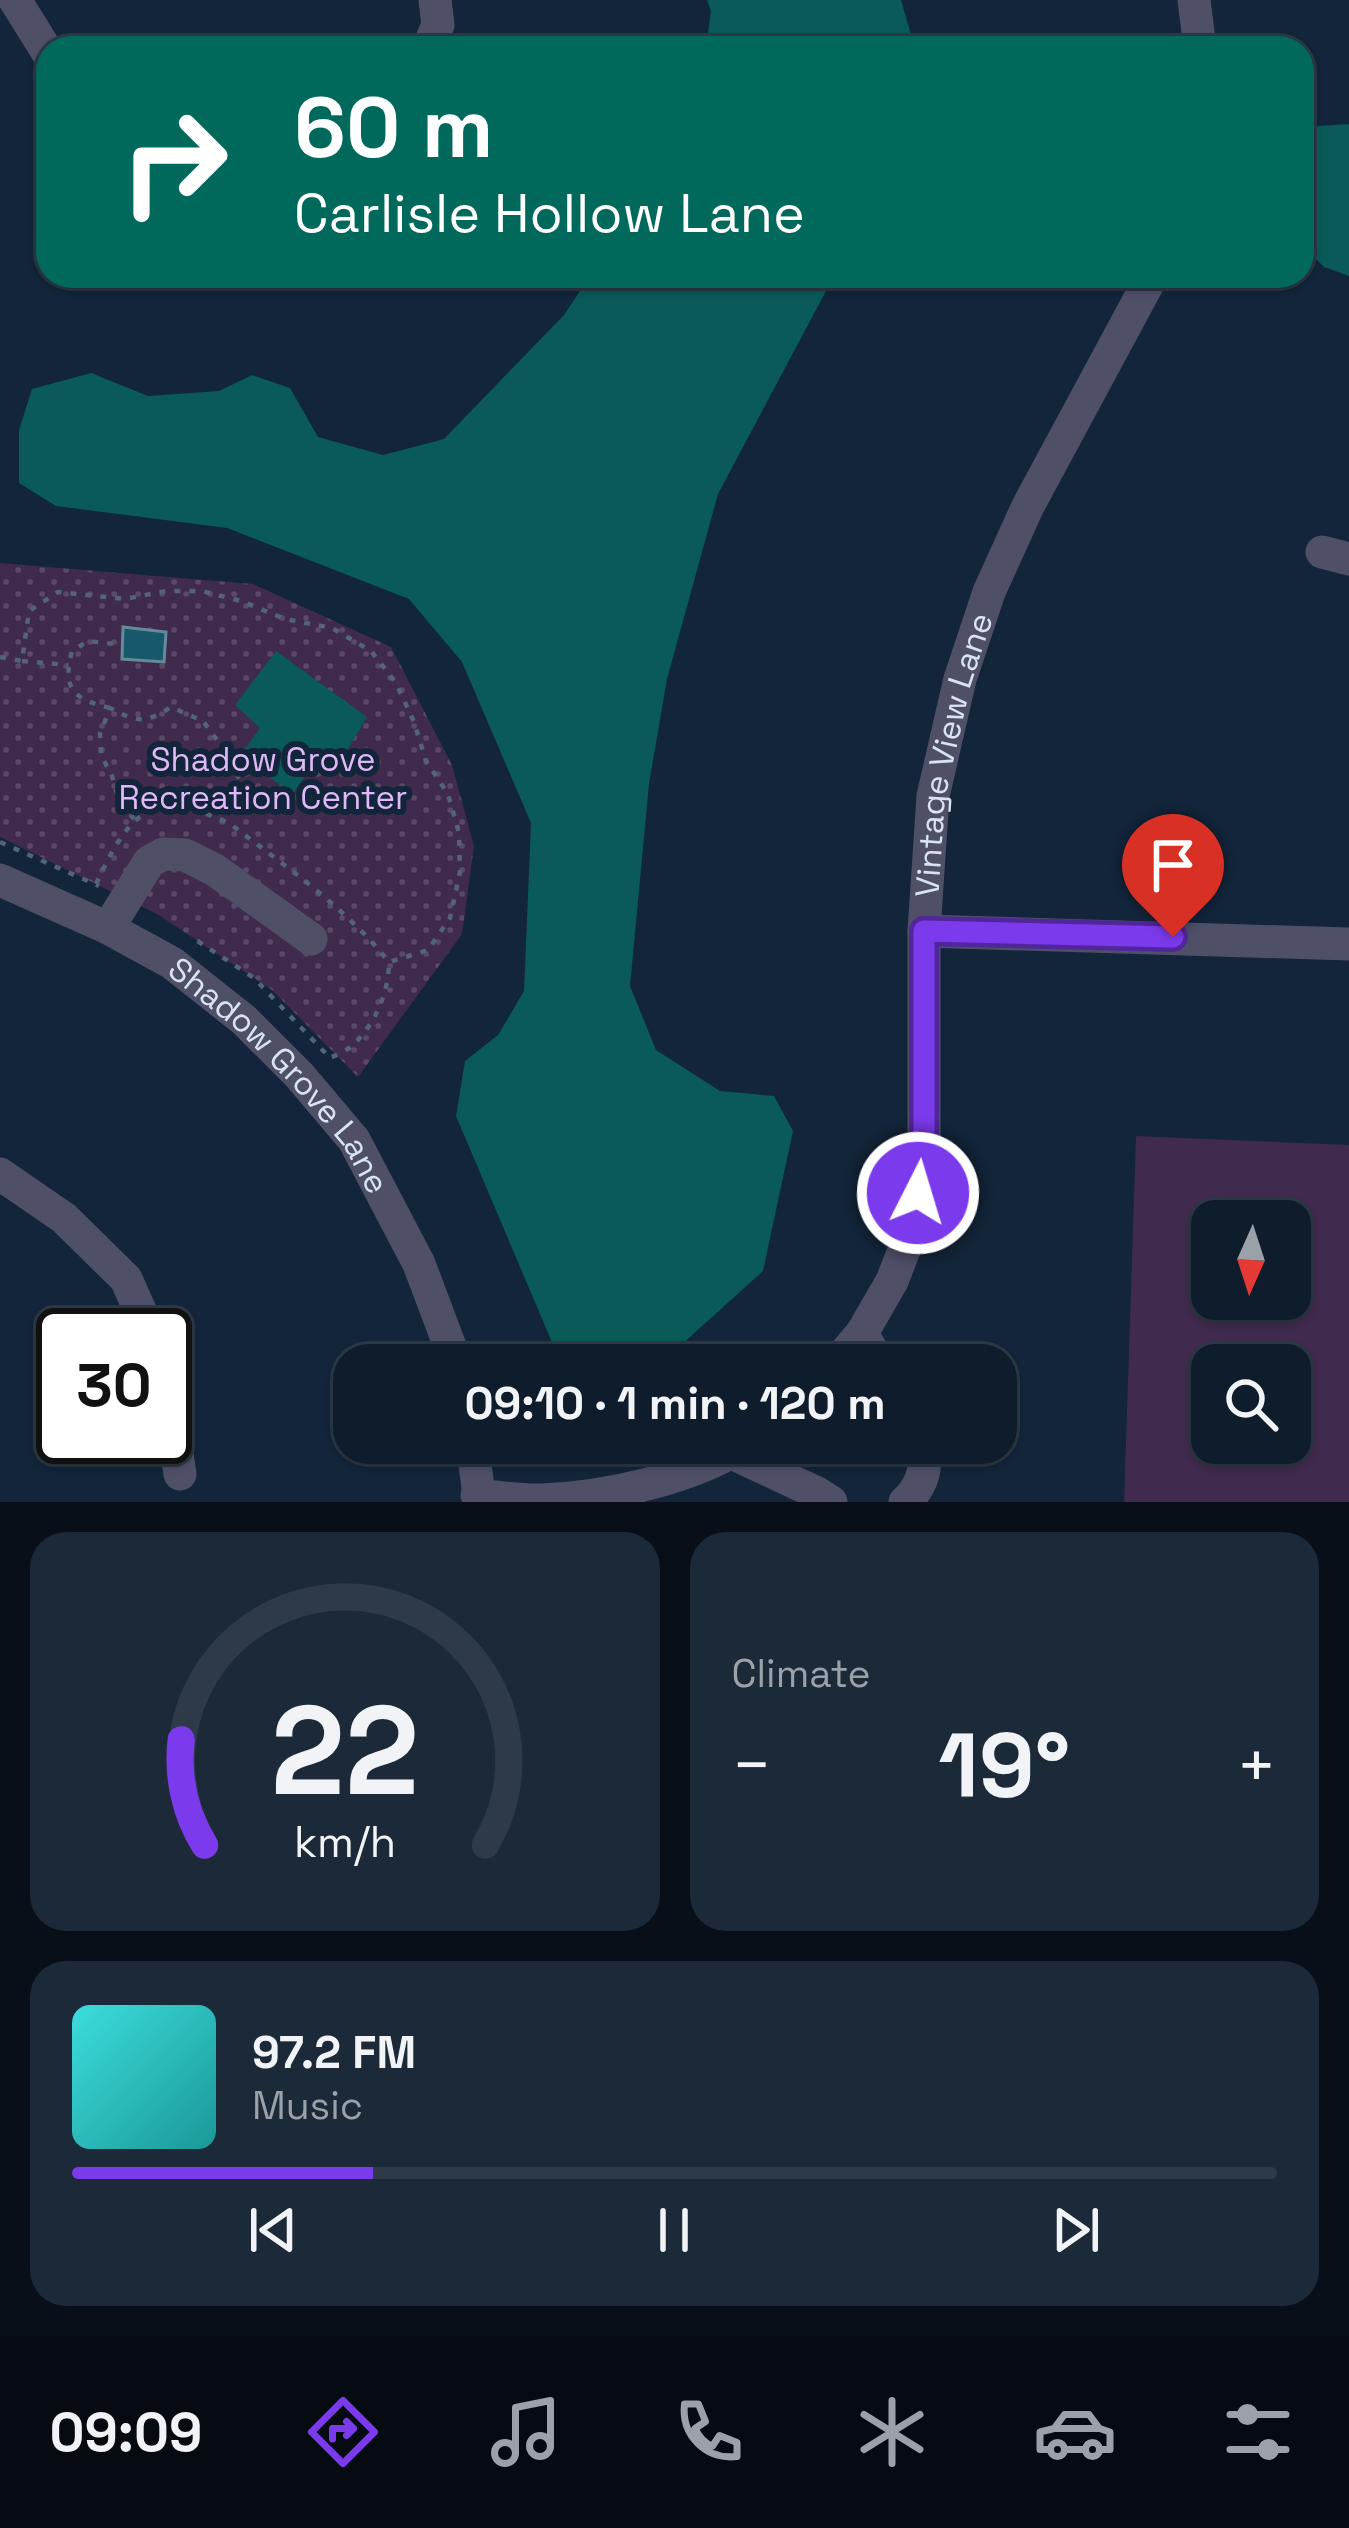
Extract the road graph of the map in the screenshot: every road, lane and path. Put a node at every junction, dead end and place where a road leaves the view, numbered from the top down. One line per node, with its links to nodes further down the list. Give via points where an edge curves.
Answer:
1 (15, 0): 4 (street)
2 (1194, 0): 6 (street)
3 (436, 4): 5 (street)
4 (37, 36)
5 (433, 36)
6 (1198, 36)
7 (1146, 288): 18 (street, Vintage View Lane, via 988,592 933,796)
8 (115, 644): 11 (path, via 88,641)
9 (0, 657): 10 (path)
10 (22, 661): 11 (path); 19 (path, via 29,611 58,592 125,599 202,591 332,628 371,651 396,682 426,761 448,794 460,872 450,918 428,950 389,962 389,984 353,1046 329,1058 254,978)
11 (68, 665): 12 (path, via 73,690)
12 (110, 708): 13 (path, via 152,719 171,707 203,721 242,784); 14 (path, via 101,755)
13 (215, 817)
14 (134, 819)
15 (0, 842): 17 (path, via 96,884)
16 (0, 880): 17 (street, Shadow Grove Lane)
17 (116, 914): 20 (street, via 148,862 184,855); 25 (street, Shadow Grove Lane, via 244,1020 354,1140 419,1264)
18 (924, 931): 21 (street); 24 (street, Vintage View Lane, via 924,1159 913,1227)
19 (188, 934)
20 (311, 939)
21 (1349, 944)
22 (0, 1174): 23 (street, via 64,1218 126,1279)
23 (139, 1308)
24 (862, 1333): 26 (street, Vintage View Lane); 27 (street)
25 (449, 1344)
26 (853, 1344)
27 (868, 1344)
28 (179, 1464): 33 (street)
29 (474, 1464): 34 (street)
30 (701, 1464): 34 (street, via 601,1494)
31 (768, 1464): 35 (street)
32 (923, 1464): 36 (street, via 924,1477)
33 (180, 1474)
34 (477, 1500)
35 (831, 1502)
36 (904, 1502)

